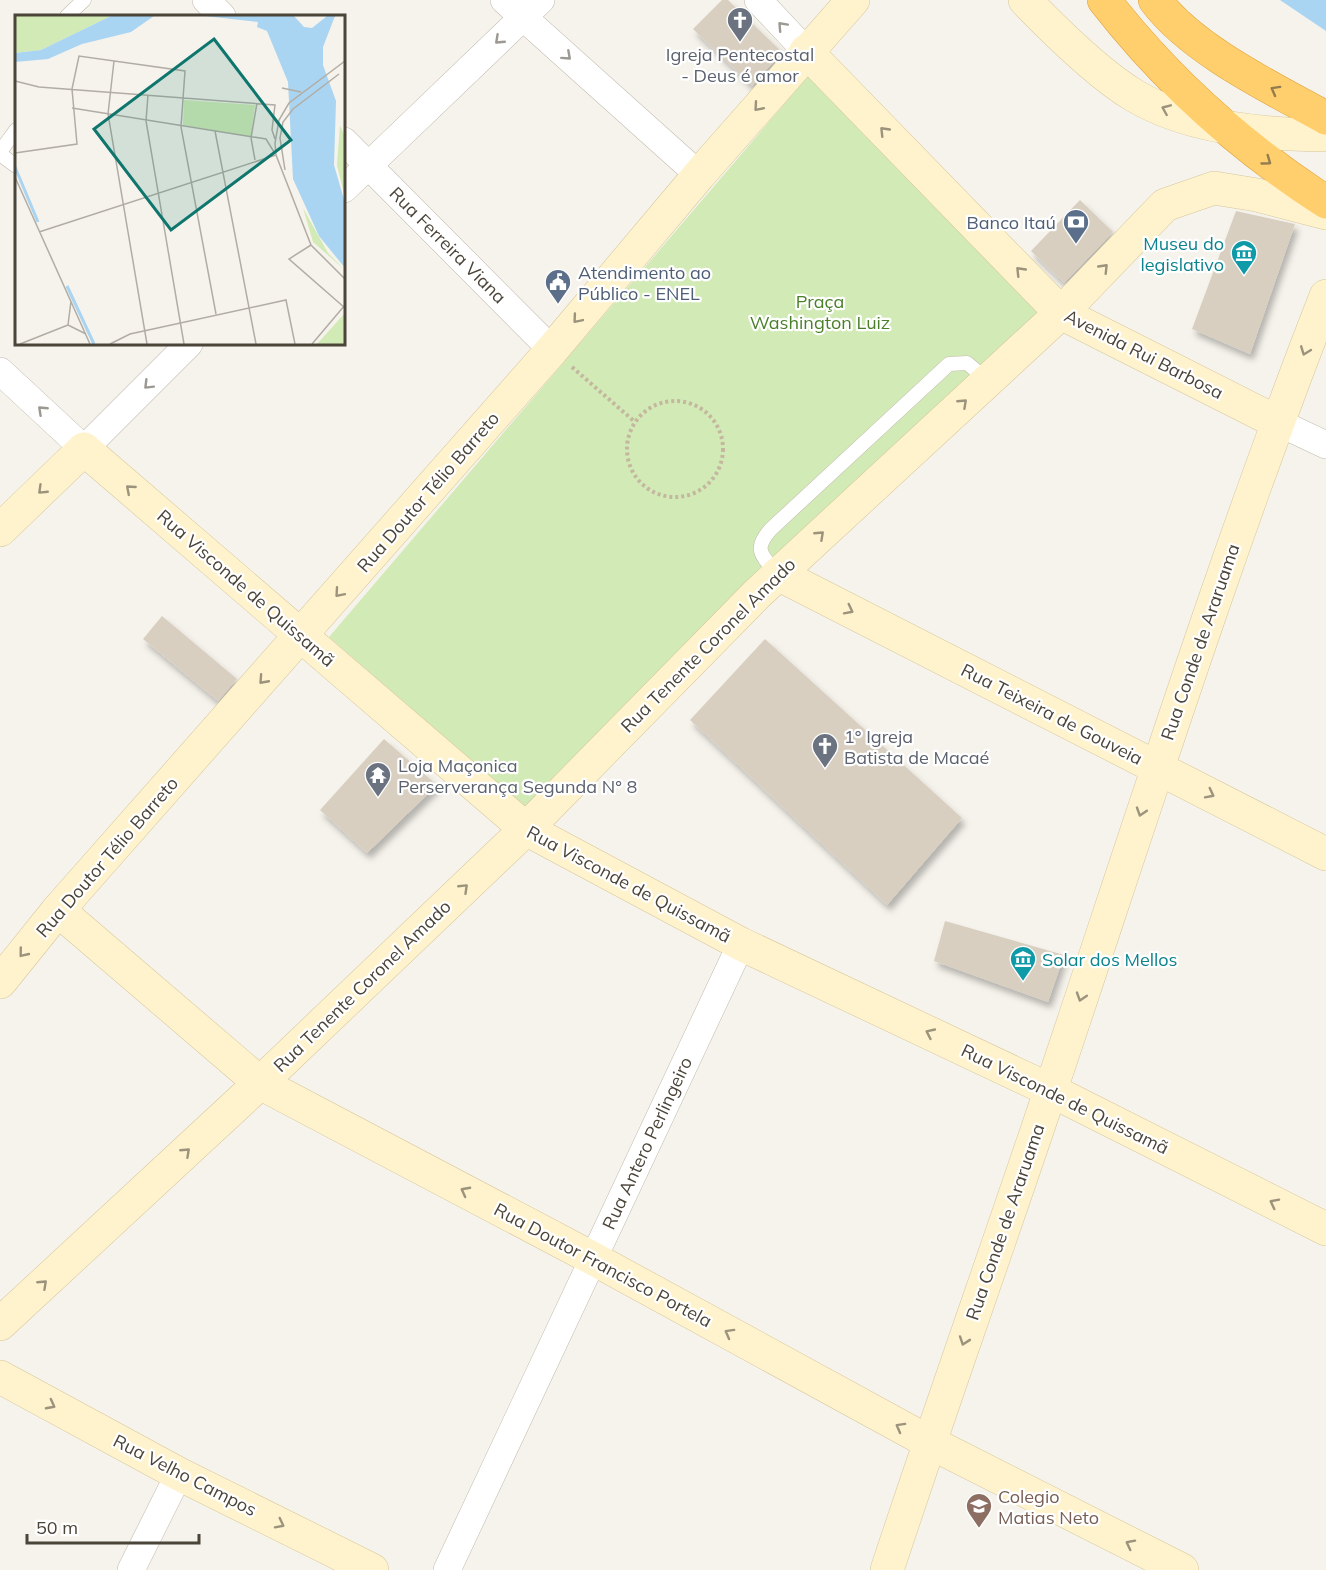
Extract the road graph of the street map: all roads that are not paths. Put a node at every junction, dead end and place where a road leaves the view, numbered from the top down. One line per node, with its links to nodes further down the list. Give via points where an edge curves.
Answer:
1 (84, 0): 9 (lane)
2 (206, 0): 10 (street)
3 (758, 0): 11 (street, Avenida Rui Barbosa, one-way to 3)
4 (853, 0): 11 (street, Rua Doutor Télio Barreto)
5 (1025, 0): 13 (street, one-way to 5, via 1184,117 1132,94 1069,43)
6 (1155, 0): 12 (highway, one-way to 6, via 1247,75 1198,40)
7 (1105, 1): 13 (highway, via 1155,61)
8 (523, 6): 19 (street, one-way to 19); 20 (street, one-way to 20)
9 (68, 15)
10 (221, 15)
11 (806, 51): 20 (street, Rua Doutor Télio Barreto, one-way to 20); 25 (street, Avenida Rui Barbosa, one-way to 11)
12 (1326, 118)
13 (1220, 125): 15 (street); 22 (highway, one-way to 22)
14 (15, 131): 17 (lane)
15 (1326, 135)
16 (345, 142): 19 (street, Rua Ferreira Viana)
17 (0, 153): 18 (lane)
18 (15, 165)
19 (368, 165): 21 (street); 27 (street, Rua Ferreira Viana)
20 (699, 175): 27 (street, Rua Doutor Télio Barreto, one-way to 27)
21 (345, 188)
22 (1326, 202)
23 (1326, 213): 25 (street, Rua Tenente Coronel Amado, one-way to 23, via 1165,205 1214,188)
24 (1326, 296): 29 (street, Rua Conde de Araruama, one-way to 29)
25 (1061, 313): 29 (street, Avenida Rui Barbosa); 33 (street, Rua Tenente Coronel Amado)
26 (188, 345): 31 (street, one-way to 31)
27 (552, 350): 34 (street, Rua Doutor Télio Barreto, one-way to 34)
28 (0, 371): 31 (street, Rua Visconde de Quissamã, one-way to 28)
29 (1277, 422): 30 (street, Avenida Rui Barbosa); 35 (street, Rua Conde de Araruama)
30 (1326, 445)
31 (84, 449): 32 (street, one-way to 32); 34 (street, Rua Visconde de Quissamã, one-way to 31)
32 (0, 530)
33 (778, 574): 35 (street, Rua Teixeira de Gouveia, one-way to 35); 36 (street, Rua Tenente Coronel Amado)
34 (302, 636): 36 (street, Rua Visconde de Quissamã); 38 (street, Rua Doutor Télio Barreto, one-way to 38)
35 (1156, 767): 37 (street, Rua Teixeira de Gouveia, one-way to 37); 42 (street, Rua Conde de Araruama, one-way to 42)
36 (526, 829): 39 (street, Rua Visconde de Quissamã); 41 (street, Rua Tenente Coronel Amado, one-way to 36)
37 (1326, 854)
38 (58, 910): 40 (street, Rua Doutor Télio Barreto, one-way to 40); 41 (street, Rua Doutor Francisco Portela)
39 (741, 944): 42 (street, Rua Visconde de Quissamã, one-way to 39); 44 (street, Rua Antero Perlingeiro)
40 (0, 982)
41 (260, 1083): 44 (street, Rua Doutor Francisco Portela, one-way to 41); 45 (street, Rua Tenente Coronel Amado, one-way to 41)
42 (1050, 1090): 43 (street, Rua Visconde de Quissamã, one-way to 42); 47 (street, Rua Conde de Araruama, one-way to 47)
43 (1326, 1229)
44 (592, 1258): 47 (street, Rua Doutor Francisco Portela, one-way to 44); 51 (street, Rua Antero Perlingeiro)
45 (0, 1324)
46 (0, 1377): 48 (street, Rua Velho Campos, one-way to 48)
47 (929, 1443): 52 (street, Rua Conde de Araruama); 53 (street, Rua Doutor Francisco Portela, one-way to 47)
48 (179, 1474): 49 (street); 50 (street, Rua Velho Campos, one-way to 50)
49 (131, 1570)
50 (372, 1570)
51 (447, 1570)
52 (887, 1570)
53 (1182, 1570)

